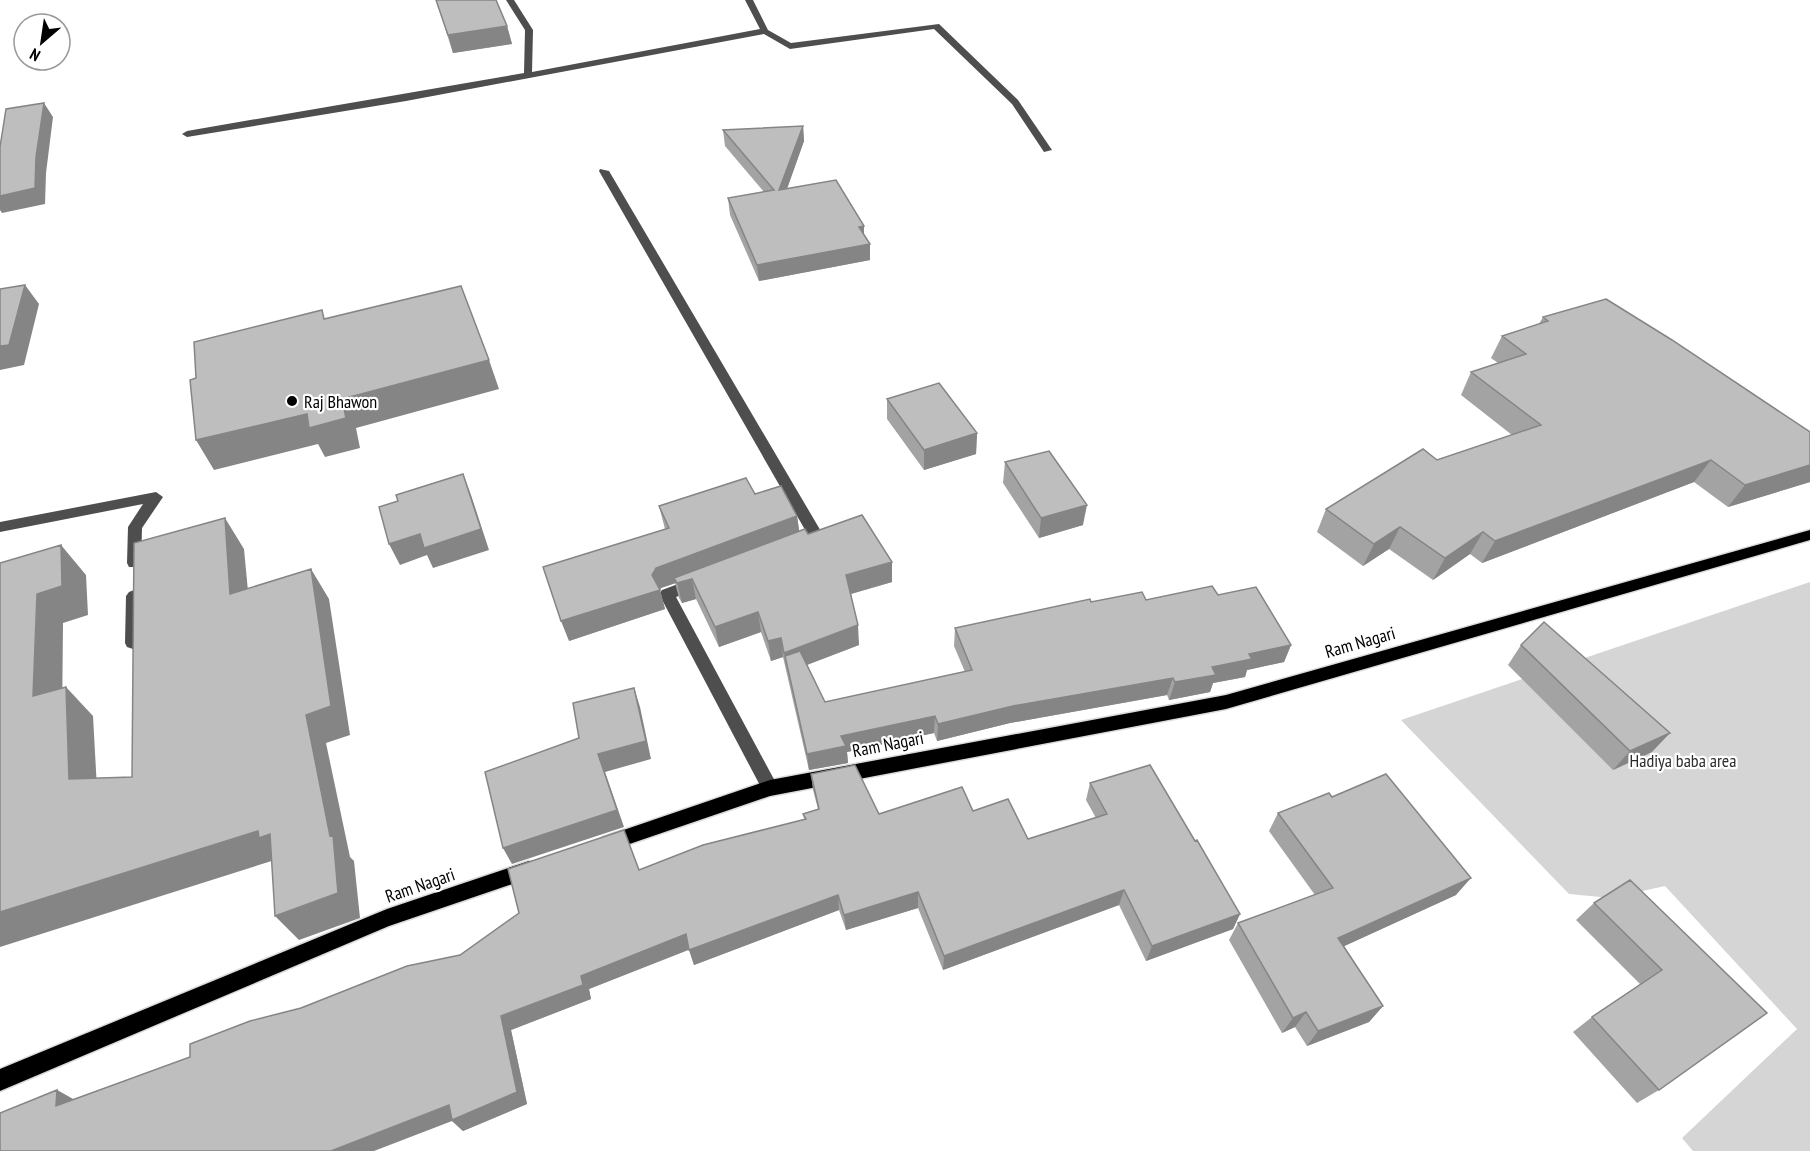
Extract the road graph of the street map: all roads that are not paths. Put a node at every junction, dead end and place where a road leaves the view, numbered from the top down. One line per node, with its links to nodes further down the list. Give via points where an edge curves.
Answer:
1 (510, 0): 4 (street, via 529,30)
2 (749, 0): 3 (street)
3 (765, 31): 4 (street); 6 (street, via 790,46 936,26 1015,102)
4 (528, 76): 5 (street)
5 (187, 134)
6 (1047, 150)
7 (604, 171): 10 (street, via 817,537)
8 (0, 527): 12 (street, via 156,497 135,527)
9 (1810, 535): 13 (main road, Ram Nagari, via 1226,702)
10 (785, 549)
11 (710, 578): 13 (street, via 667,594)
12 (133, 643)
13 (770, 788): 14 (main road, Ram Nagari)
14 (590, 849)
15 (544, 865): 16 (main road, Ram Nagari, via 387,918)
16 (0, 1080)

